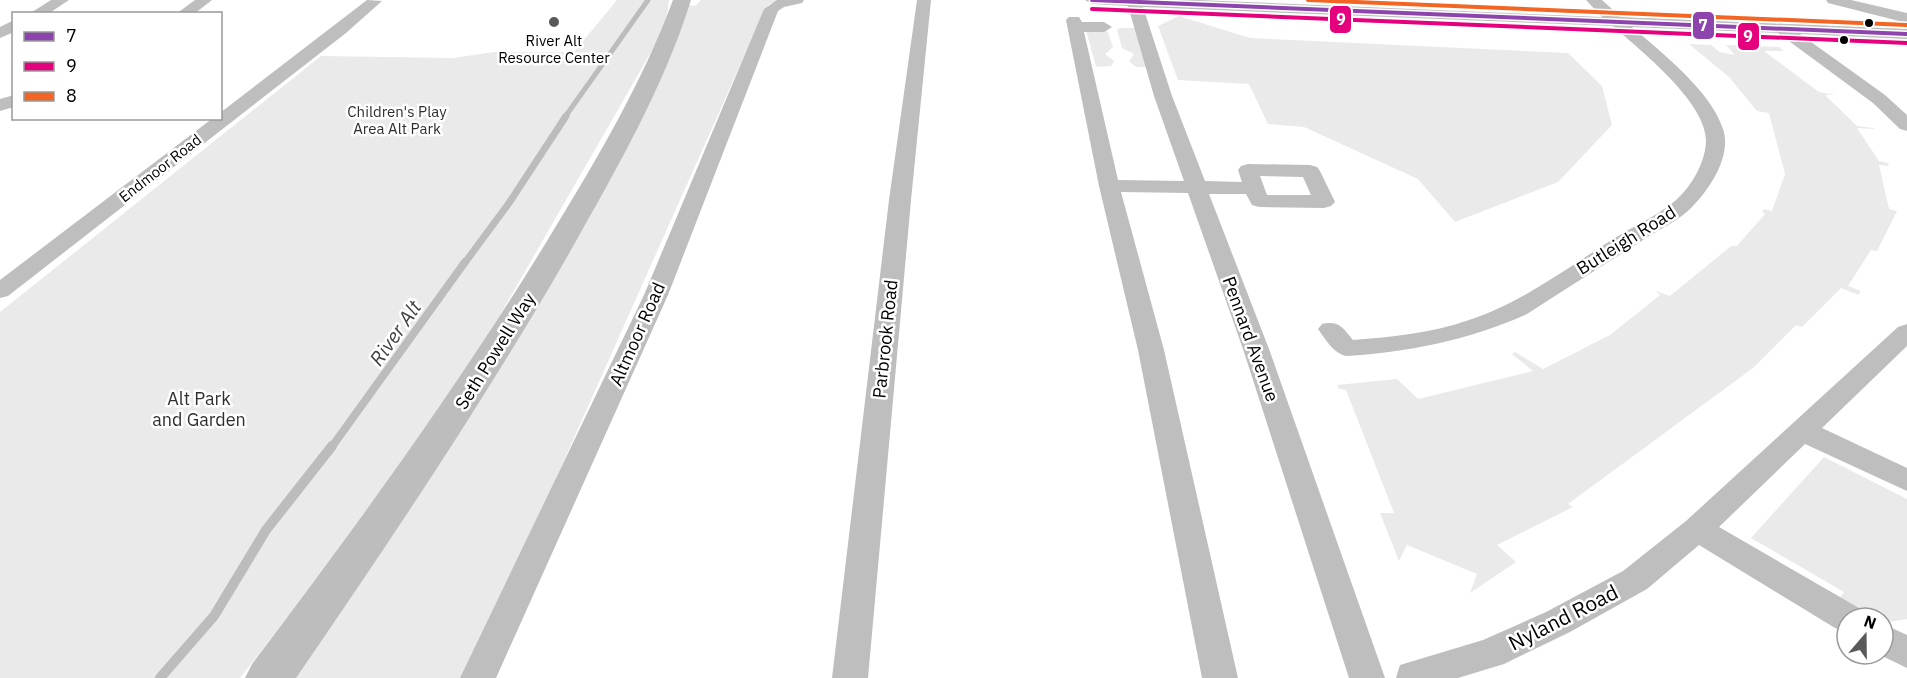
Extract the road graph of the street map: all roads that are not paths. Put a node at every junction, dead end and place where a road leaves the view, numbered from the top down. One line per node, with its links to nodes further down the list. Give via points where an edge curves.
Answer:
1 (62, 0): 13 (street)
2 (206, 0): 14 (street)
3 (367, 0): 11 (street)
4 (390, 0): 11 (street)
5 (681, 0): 32 (main road, Seth Powell Way, via 640,100 541,278 460,406)
6 (797, 0): 33 (street, Altmoor Road, via 771,9 656,294)
7 (924, 0): 34 (street, Parbrook Road)
8 (1092, 0): 12 (street)
9 (1593, 0): 16 (street, Butleigh Road)
10 (1833, 0): 15 (street)
11 (375, 1): 24 (street, Endmoor Road)
12 (1134, 1): 16 (street); 22 (street, Pennard Avenue)
13 (40, 12)
14 (186, 12)
15 (1907, 18)
16 (1616, 22): 18 (street); 25 (street, Butleigh Road, via 1695,96 1714,129 1707,174 1684,204 1499,318 1457,332 1374,347 1346,348)
17 (1104, 27): 21 (street, via 1075,23)
18 (1781, 28): 19 (street); 20 (street, via 1879,99)
19 (1907, 34)
20 (1907, 125)
21 (1109, 186): 22 (street); 35 (street, via 1151,350)
22 (1195, 187): 23 (street); 36 (street, Pennard Avenue, via 1256,349)
23 (1254, 188)
24 (0, 291)
25 (1331, 329)
26 (1907, 332): 27 (street, Nyland Road)
27 (1803, 431): 28 (street); 29 (street, Nyland Road)
28 (1907, 480)
29 (1697, 529): 30 (street); 31 (street, Nyland Road, via 1635,580 1558,622 1491,653)
30 (1835, 611)
31 (1413, 676)
32 (269, 678)
33 (478, 678)
34 (850, 678)
35 (1220, 678)
36 (1367, 678)

